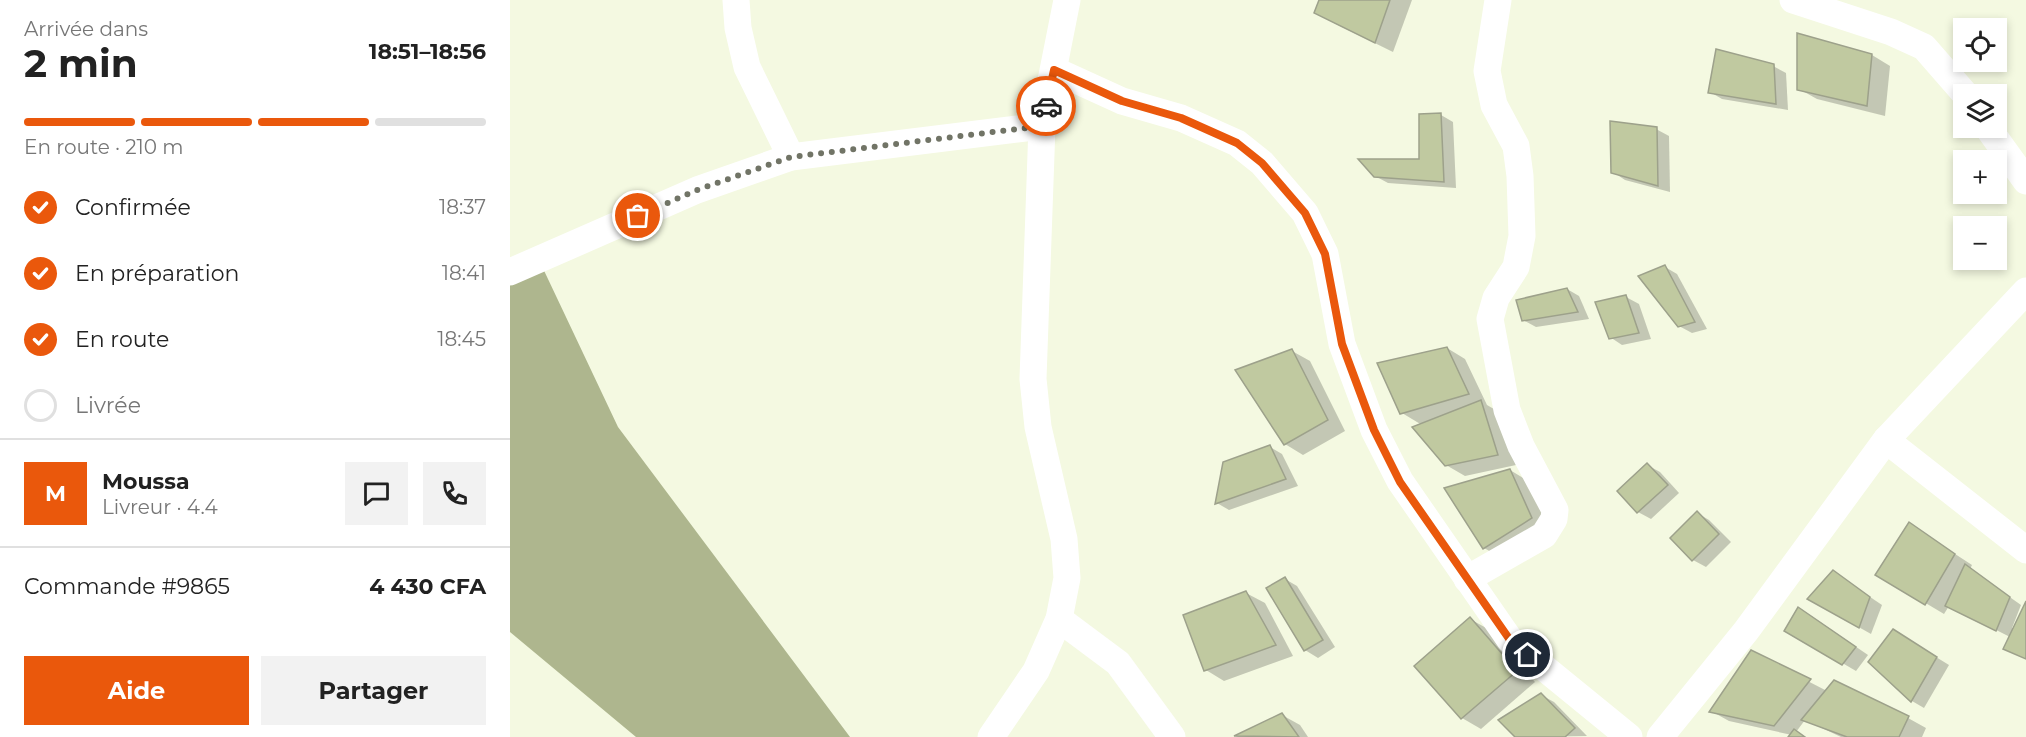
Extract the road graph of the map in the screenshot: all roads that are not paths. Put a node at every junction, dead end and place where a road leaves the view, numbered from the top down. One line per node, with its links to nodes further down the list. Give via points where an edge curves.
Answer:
1 (736, 0): 9 (street, via 747,66)
2 (1067, 0): 5 (street)
3 (1498, 0): 15 (street, via 1487,71 1494,105 1516,146 1522,236 1516,267 1496,298 1490,319 1507,410 1555,510 1544,535)
4 (1792, 0): 6 (street, via 1891,32 1924,47)
5 (1054, 70): 7 (street); 15 (street, via 1122,101 1181,118 1237,143 1262,163 1305,213 1325,254 1342,344 1374,430 1400,482)
6 (1956, 84)
7 (1042, 126): 9 (street); 16 (street, via 1033,379 1038,428 1064,539 1067,578)
8 (1995, 138): 10 (street)
9 (791, 157): 11 (street, via 697,190)
10 (2026, 181)
11 (510, 272)
12 (2026, 291): 13 (street)
13 (1886, 440): 14 (street); 20 (street, via 1746,631)
14 (2026, 550)
15 (1467, 579): 19 (street, via 1510,640)
16 (1059, 619): 17 (street, via 1036,671); 18 (street, via 1118,663)
17 (991, 737)
18 (1172, 737)
19 (1629, 737)
20 (1660, 737)

